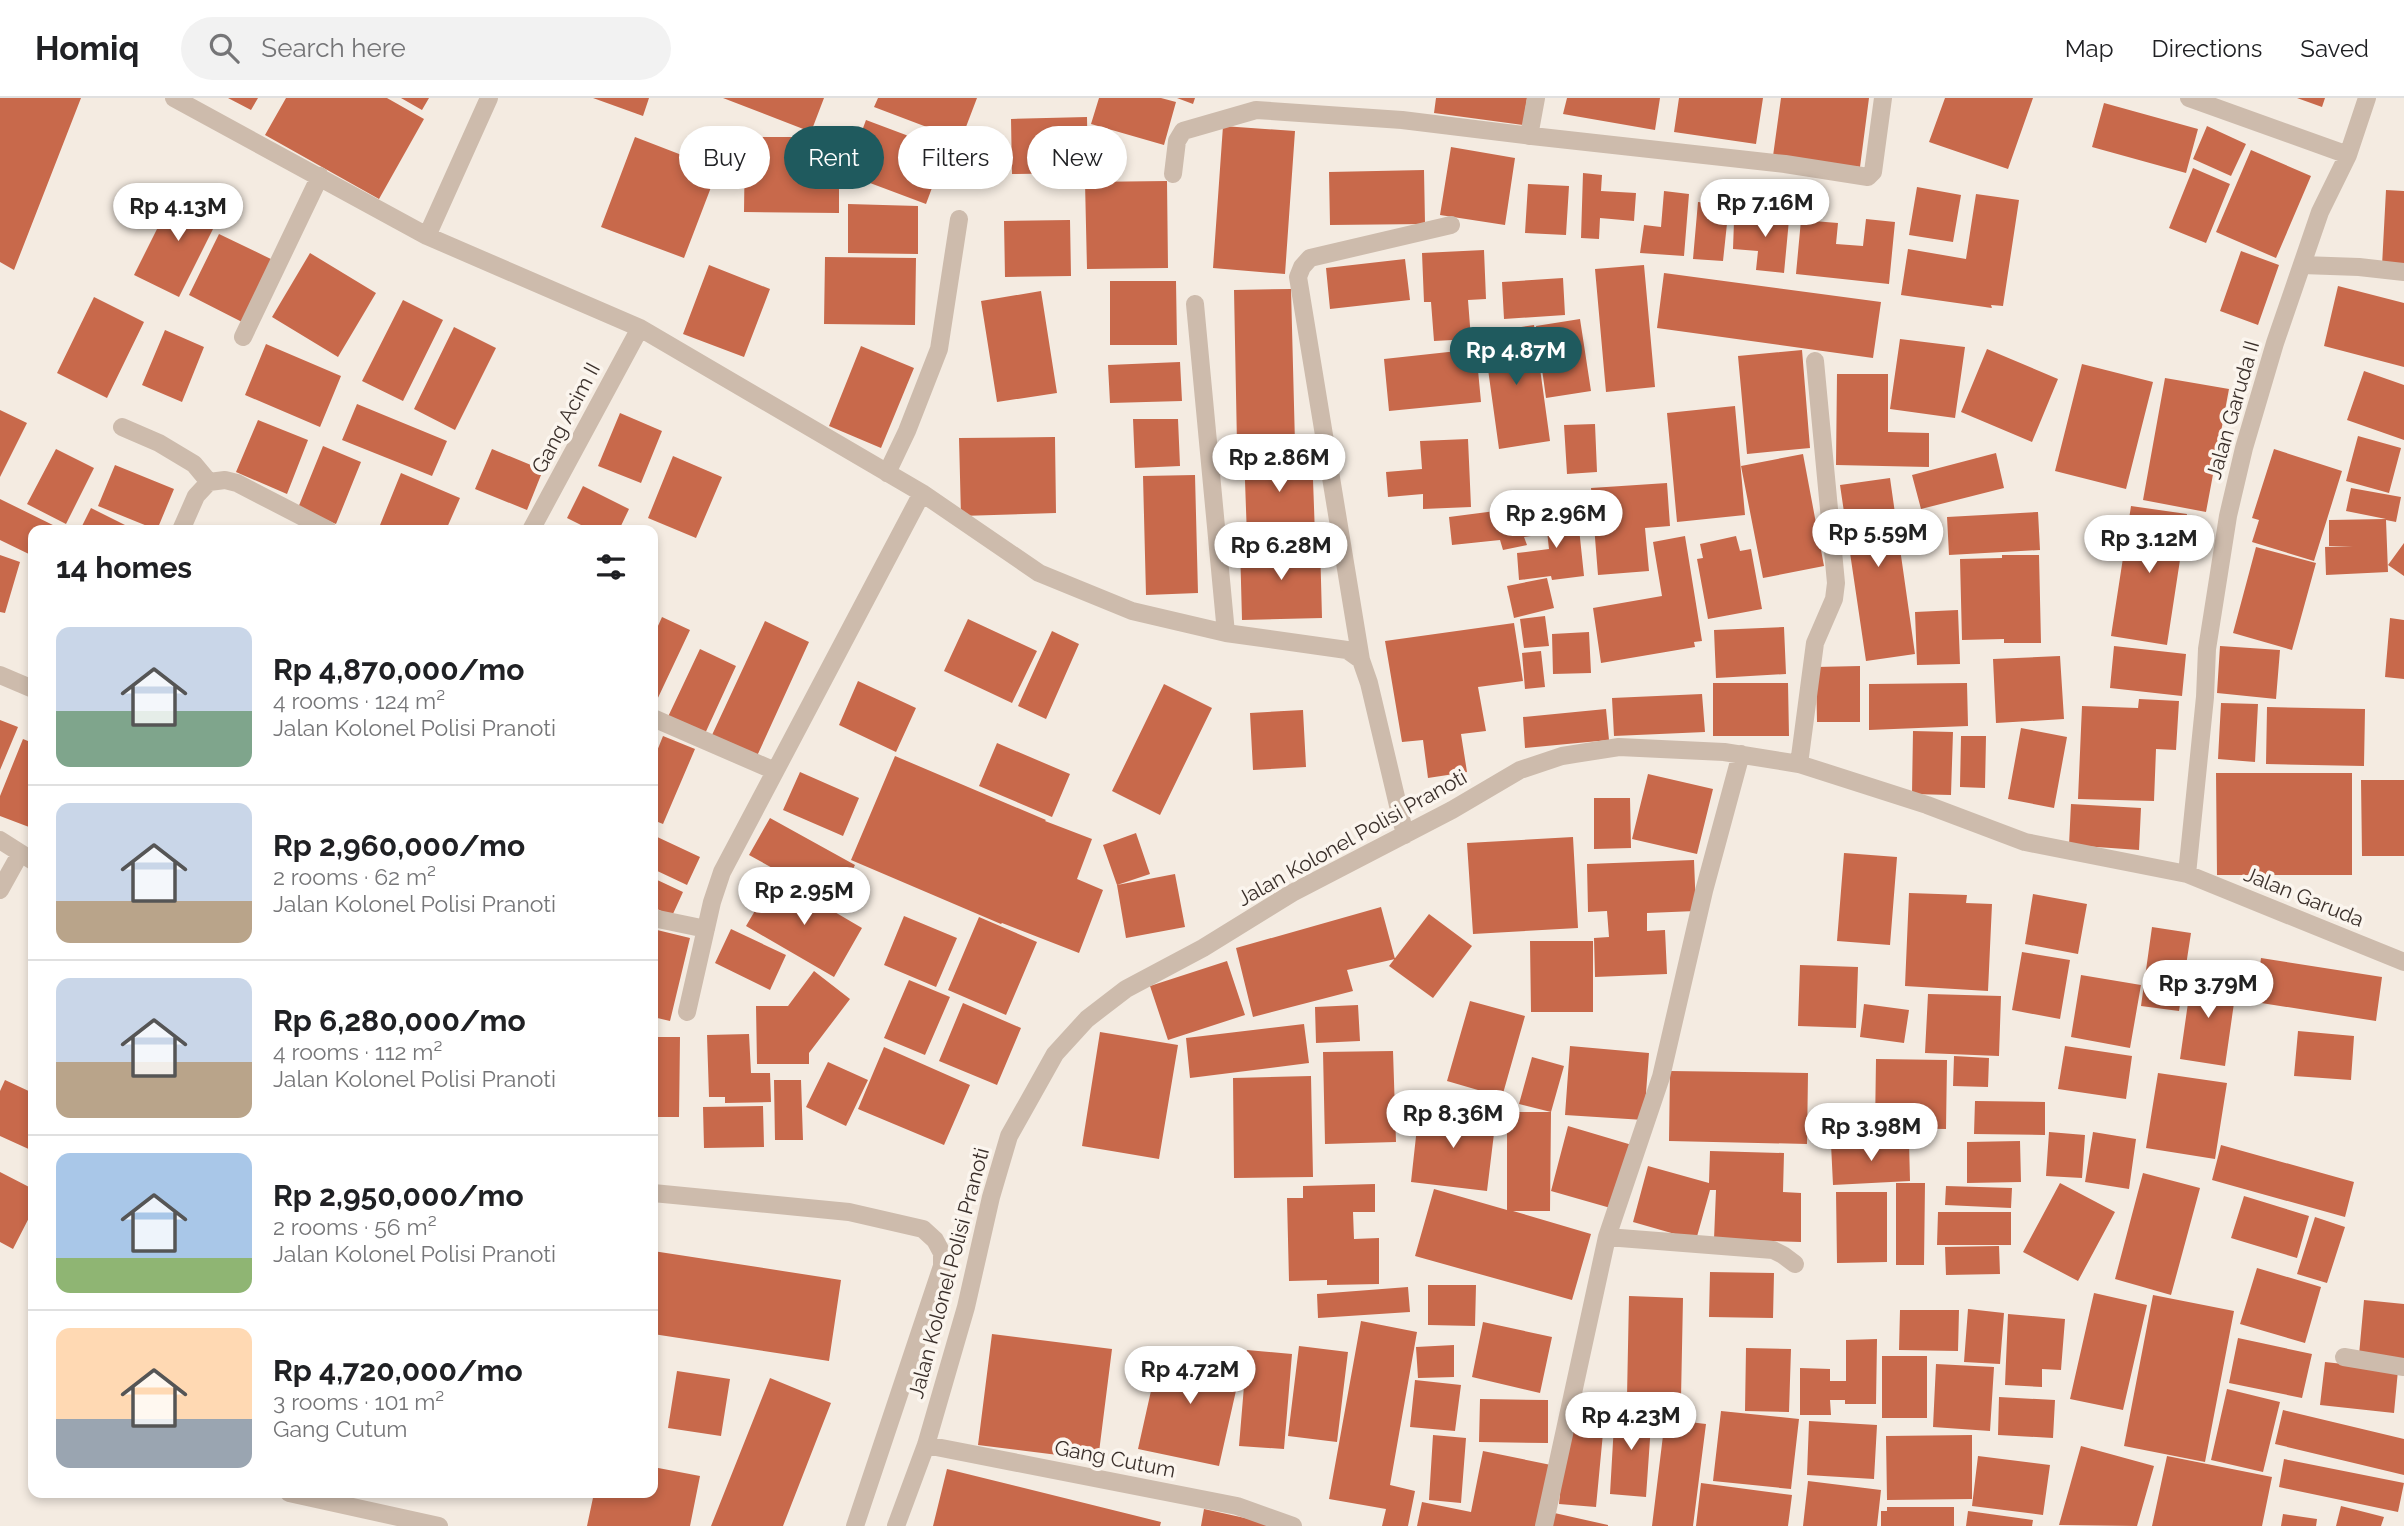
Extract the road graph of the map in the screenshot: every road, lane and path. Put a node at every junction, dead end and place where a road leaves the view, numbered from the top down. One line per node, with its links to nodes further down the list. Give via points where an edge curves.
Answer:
1 (174, 98): 11 (street)
2 (489, 98): 14 (street)
3 (1536, 98): 8 (street)
4 (1882, 98): 8 (street, via 1873,172 1868,177)
5 (2189, 98): 9 (street)
6 (2367, 98): 9 (street, Jalan Garuda II)
7 (1255, 104): 8 (street); 10 (street, via 1182,131)
8 (1529, 136)
9 (2348, 155): 15 (street, Jalan Garuda II, via 2320,212)
10 (1173, 174)
11 (320, 176): 14 (street); 19 (street)
12 (959, 219): 22 (street, via 939,349)
13 (1451, 225): 29 (street, via 1310,258 1298,277)
14 (428, 236): 18 (street)
15 (2302, 265): 16 (street); 39 (street, Jalan Garuda II, via 2244,448 2228,516 2207,649)
16 (2404, 272)
17 (1195, 304): 28 (street)
18 (640, 328): 22 (street); 27 (street, Gang Acim II)
19 (243, 337)
20 (1815, 361): 34 (street, via 1836,583 1815,643)
21 (122, 427): 23 (street, via 194,464)
22 (887, 473): 24 (street)
23 (209, 482): 25 (street, via 196,496); 26 (street, via 237,483)
24 (922, 493): 28 (street, via 1039,573 1132,611); 35 (street)
25 (183, 525)
26 (318, 525)
27 (534, 525)
28 (1226, 633): 29 (street, via 1328,646 1347,650)
29 (1361, 660): 36 (street)
30 (0, 675): 31 (street)
31 (28, 687)
32 (658, 720): 35 (street)
33 (1741, 754): 34 (street, Jalan Kolonel Polisi Pranoti); 36 (street, Jalan Kolonel Polisi Pranoti, via 1619,747 1562,756 1520,770); 46 (street, via 1661,1077)
34 (1799, 764): 39 (street, Jalan Kolonel Polisi Pranoti, via 2025,842)
35 (775, 771): 42 (street, via 722,872)
36 (1405, 835): 50 (street, Jalan Kolonel Polisi Pranoti, via 1292,893 1126,989 1087,1019 1055,1054 1009,1136)
37 (0, 839): 38 (street)
38 (27, 857): 40 (street)
39 (2187, 874): 43 (street, Jalan Garuda)
40 (0, 890)
41 (658, 919): 42 (street)
42 (706, 929): 44 (street)
43 (2404, 962)
44 (687, 1012)
45 (658, 1193): 53 (street, via 849,1212 923,1230 935,1240 942,1266)
46 (1607, 1237): 47 (street, via 1773,1250); 56 (street)
47 (1795, 1264)
48 (2344, 1357): 49 (street)
49 (2404, 1367)
50 (926, 1446): 54 (street, Jalan Kolonel Polisi Pranoti); 55 (street, Gang Cutum, via 1237,1506)
51 (312, 1498): 52 (street)
52 (439, 1526)
53 (855, 1526)
54 (896, 1526)
55 (1293, 1526)
56 (1544, 1526)

